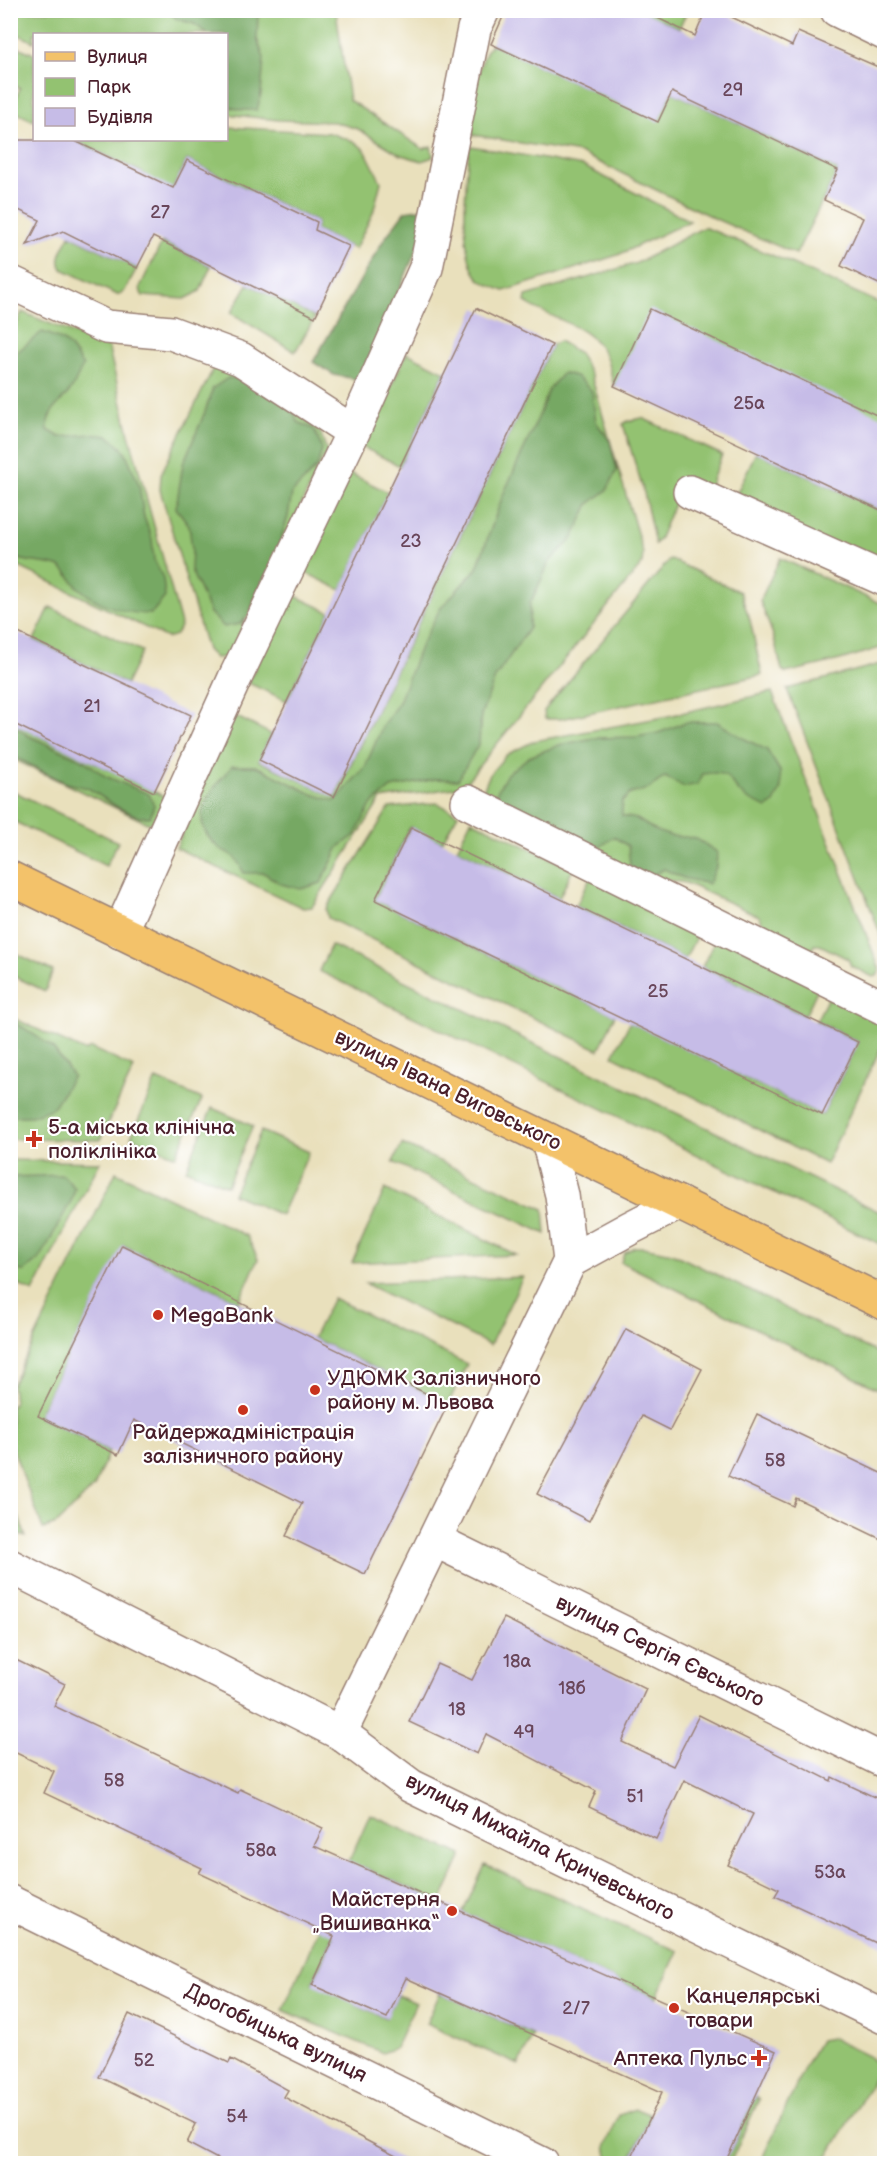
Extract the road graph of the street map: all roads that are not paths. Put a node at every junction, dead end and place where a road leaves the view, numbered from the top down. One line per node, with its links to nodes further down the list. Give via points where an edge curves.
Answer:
1 (483, 10): 5 (street, via 474,29 426,268)
2 (837, 10): 3 (street)
3 (885, 33)
4 (10, 282): 5 (street, via 106,327 171,333 241,359)
5 (353, 432): 10 (street, via 234,680)
6 (690, 492): 7 (street)
7 (885, 579)
8 (468, 802): 11 (street)
9 (10, 878): 10 (main road, вулиця Івана Виговського)
10 (120, 932): 12 (main road, вулиця Івана Виговського)
11 (885, 1008)
12 (548, 1140): 13 (main road, вулиця Івана Виговського); 14 (street, via 562,1195)
13 (679, 1203): 14 (street); 15 (main road, вулиця Івана Виговського)
14 (570, 1261): 16 (street)
15 (885, 1303)
16 (435, 1540): 18 (street); 19 (street, вулиця Сергія Євського)
17 (10, 1566): 18 (street, вулиця Михайла Кричевського)
18 (340, 1733): 21 (street, вулиця Михайла Кричевського, via 411,1786)
19 (885, 1761)
20 (10, 1902): 22 (street, Дрогобицька вулиця)
21 (885, 2018)
22 (506, 2156): 23 (street, Дрогобицька вулиця)
23 (542, 2163)

